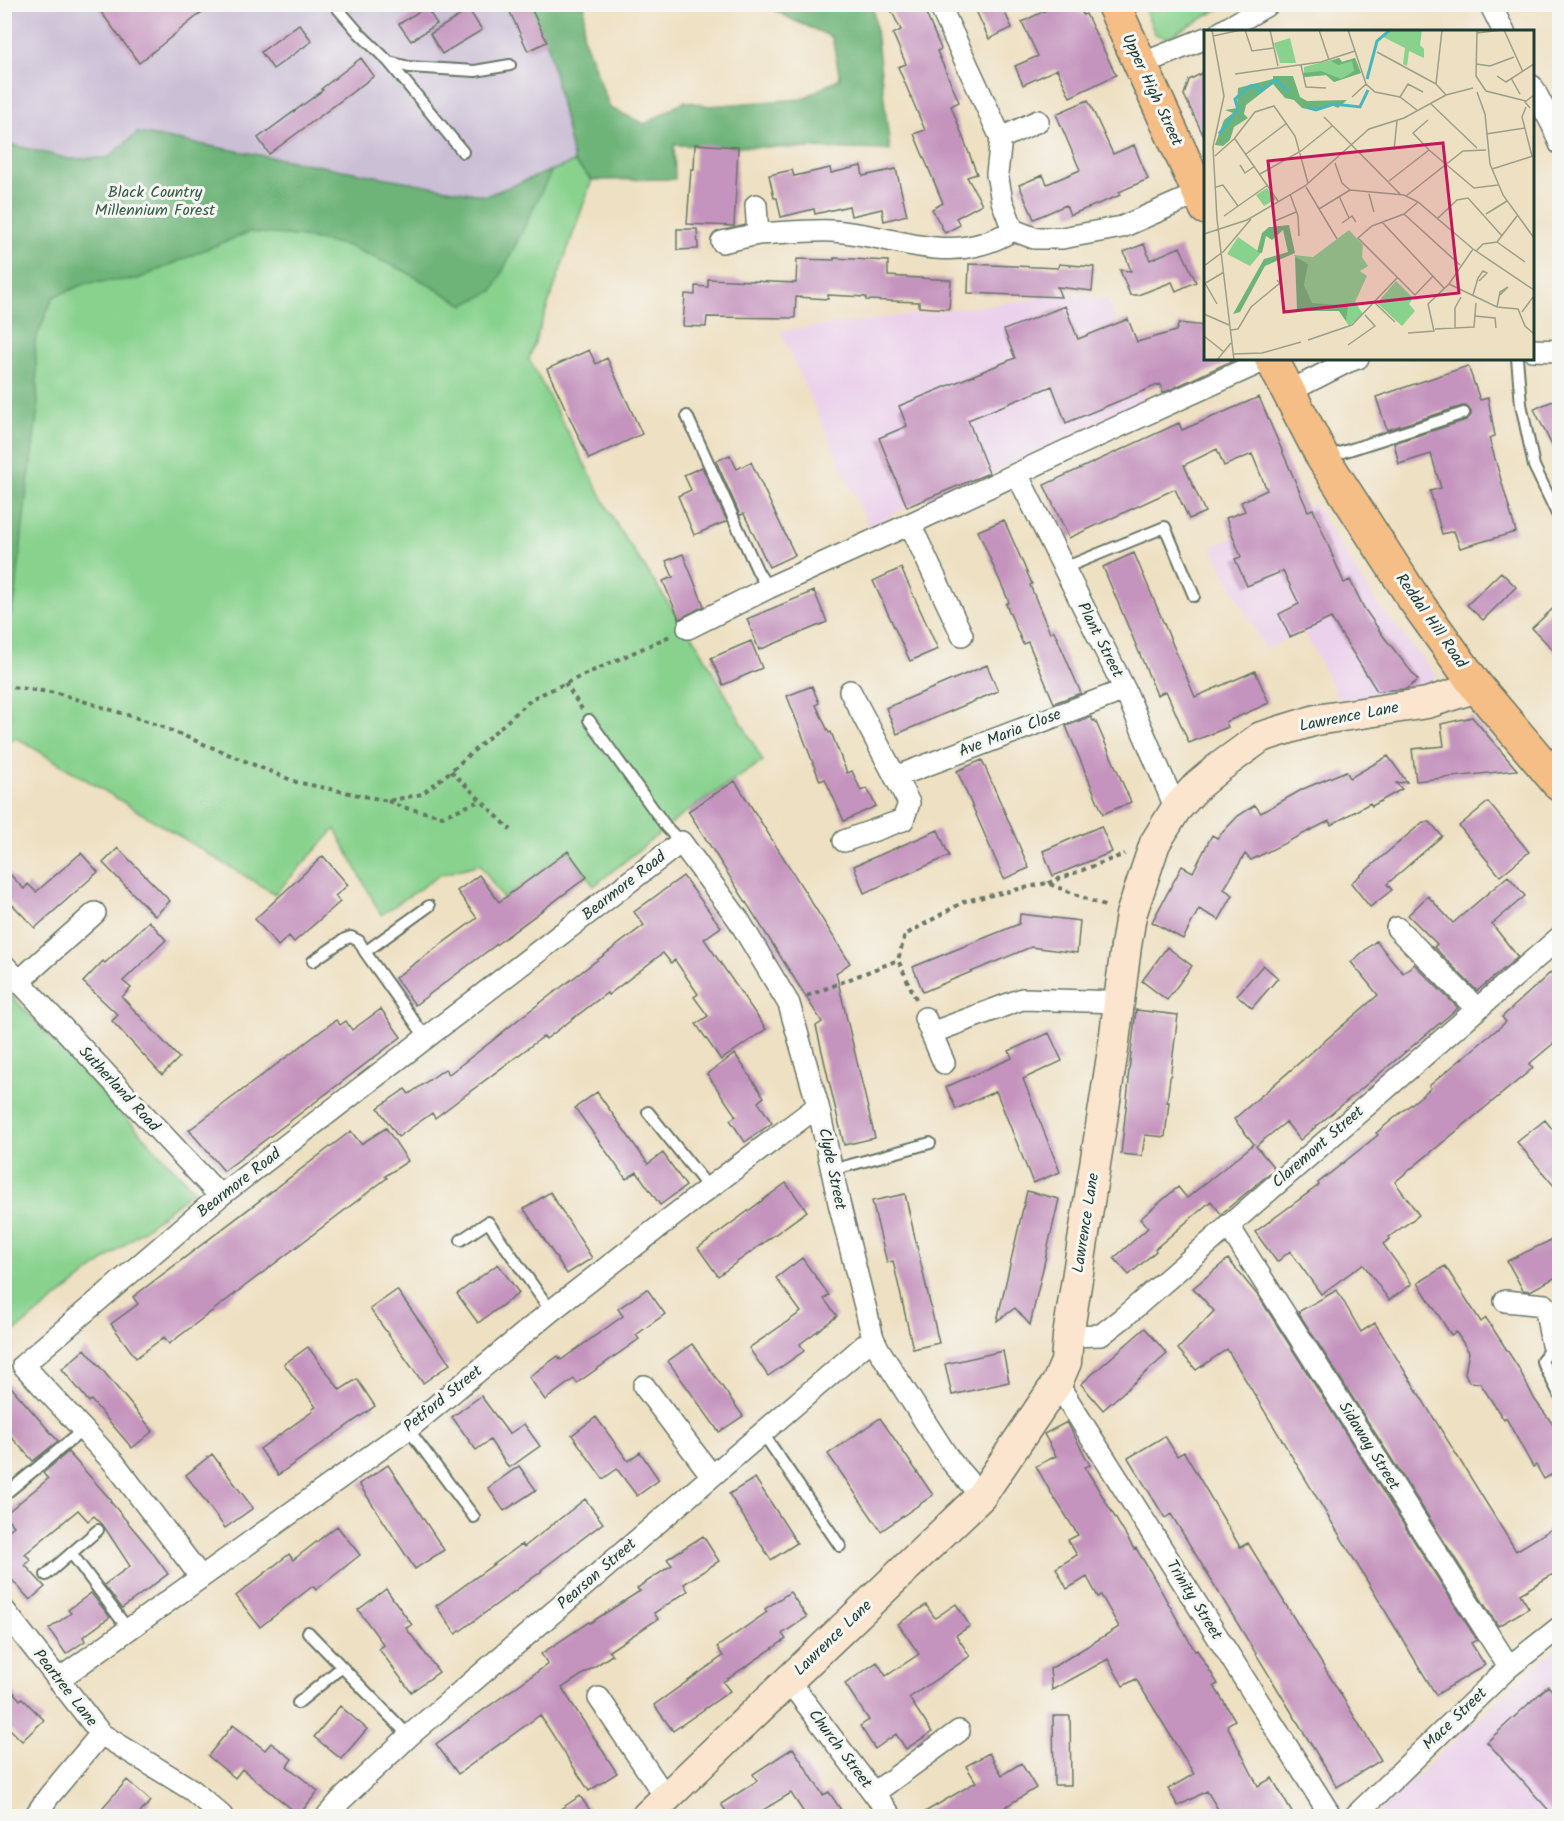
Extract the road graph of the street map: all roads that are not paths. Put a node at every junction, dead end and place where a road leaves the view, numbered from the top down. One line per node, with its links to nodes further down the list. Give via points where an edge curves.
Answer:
1 (334, 4): 9 (lane)
2 (939, 4): 14 (street)
3 (1113, 4): 11 (main road, Upper High Street)
4 (1269, 4): 6 (street)
5 (1490, 4): 7 (street)
6 (1224, 30)
7 (1503, 30)
8 (1204, 39): 11 (street)
9 (389, 62): 10 (lane, via 475,71); 16 (lane)
10 (510, 64)
11 (1141, 64): 17 (main road, Upper High Street)
12 (1534, 88): 15 (street)
13 (1038, 121): 14 (street)
14 (1001, 138): 19 (street, via 997,174)
15 (1560, 144)
16 (463, 152)
17 (1202, 201): 19 (street, via 1122,227 1062,238 1034,238)
18 (756, 205): 20 (street)
19 (1013, 230): 20 (street, via 996,241 964,249 929,249 883,237 832,231)
20 (758, 234): 21 (street)
21 (722, 242)
22 (1534, 350): 23 (street)
23 (1560, 351)
24 (1267, 360): 32 (street)
25 (1272, 360): 28 (main road)
26 (1352, 360): 28 (street)
27 (1517, 360): 33 (lane, via 1521,404 1534,466)
28 (1290, 391): 31 (main road)
29 (1464, 413): 31 (lane)
30 (687, 416): 36 (lane)
31 (1320, 452): 40 (main road, Reddal Hill Road, via 1414,599)
32 (1017, 474): 34 (street); 35 (street, Plant Street)
33 (1560, 520)
34 (910, 524): 36 (street); 39 (street)
35 (1064, 568): 37 (lane, via 1165,527); 41 (street, Plant Street)
36 (768, 588): 38 (street)
37 (1194, 596)
38 (688, 628)
39 (962, 635)
40 (1477, 687): 45 (main road, Reddal Hill Road); 46 (street, Lawrence Lane, via 1426,703 1316,720 1261,737 1217,769)
41 (1125, 690): 44 (street, Ave Maria Close); 46 (street, Plant Street)
42 (850, 692): 44 (street)
43 (589, 720): 48 (lane)
44 (895, 777): 47 (street, via 909,803 903,820)
45 (1560, 785)
46 (1176, 809): 57 (street, Lawrence Lane, via 1155,843 1131,915)
47 (844, 841)
48 (681, 842): 59 (street, Bearmore Road); 61 (street, Clyde Street, via 738,919 789,1004)
49 (429, 906): 53 (lane)
50 (95, 913): 56 (street)
51 (1397, 928): 58 (street)
52 (1560, 937): 58 (street, Claremont Street)
53 (365, 952): 54 (lane, via 359,941 351,937); 59 (lane)
54 (313, 961)
55 (4, 965): 56 (street, Sutherland Road)
56 (19, 981): 66 (street, Sutherland Road)
57 (1119, 1002): 60 (street, via 1022,999 928,1026); 72 (street, Lawrence Lane)
58 (1476, 1009): 67 (street, Claremont Street)
59 (426, 1038): 66 (street, Bearmore Road)
60 (944, 1063)
61 (818, 1106): 64 (street, Clyde Street); 65 (street, Petford Street)
62 (648, 1112): 65 (lane)
63 (930, 1143): 64 (lane)
64 (832, 1170): 73 (street, Clyde Street)
65 (709, 1188): 71 (street, Petford Street)
66 (220, 1196): 79 (street, Bearmore Road, via 23,1365)
67 (1228, 1225): 72 (street, Claremont Street, via 1101,1335); 95 (street, Sidaway Street)
68 (461, 1240): 71 (lane, via 488,1222)
69 (1506, 1301): 70 (street)
70 (1552, 1304): 74 (street)
71 (551, 1311): 78 (street, Petford Street)
72 (1068, 1336): 75 (street, Lawrence Lane, via 1066,1362)
73 (873, 1338): 80 (street, Pearson Street); 83 (street, Clyde Street, via 949,1459)
74 (1552, 1345): 77 (lane, via 1542,1361)
75 (1058, 1383): 83 (street, Lawrence Lane); 109 (street, Trinity Street)
76 (644, 1386): 81 (street)
77 (1560, 1396)
78 (408, 1429): 84 (lane); 89 (street, Petford Street)
79 (84, 1430): 82 (lane); 89 (street, Bearmore Road, via 115,1464)
80 (762, 1432): 81 (street, Pearson Street); 86 (lane)
81 (712, 1476): 102 (street, Pearson Street)
82 (4, 1495)
83 (981, 1496): 97 (street, Lawrence Lane)
84 (474, 1517)
85 (98, 1530): 87 (lane)
86 (840, 1546)
87 (72, 1554): 88 (lane); 92 (lane)
88 (46, 1575)
89 (200, 1576): 92 (street, Petford Street)
90 (4, 1610): 96 (street, Peartree Lane)
91 (1560, 1626): 95 (street, Mace Street)
92 (128, 1629): 96 (street, Petford Street)
93 (308, 1632): 94 (lane)
94 (342, 1667): 99 (lane); 102 (lane)
95 (1509, 1667): 110 (street, Mace Street)
96 (58, 1680): 101 (street, Peartree Lane)
97 (789, 1682): 103 (street, Church Street); 104 (street, Lawrence Lane)
98 (599, 1698): 104 (street)
99 (298, 1703)
100 (959, 1731): 103 (street)
101 (101, 1734): 105 (street); 106 (street, Peartree Lane, via 192,1790)
102 (408, 1736): 107 (street, Pearson Street)
103 (874, 1793): 108 (street, Church Street)
104 (656, 1807)
105 (35, 1816)
106 (222, 1816)
107 (327, 1816)
108 (891, 1816)
109 (1331, 1816)
110 (1355, 1816)

